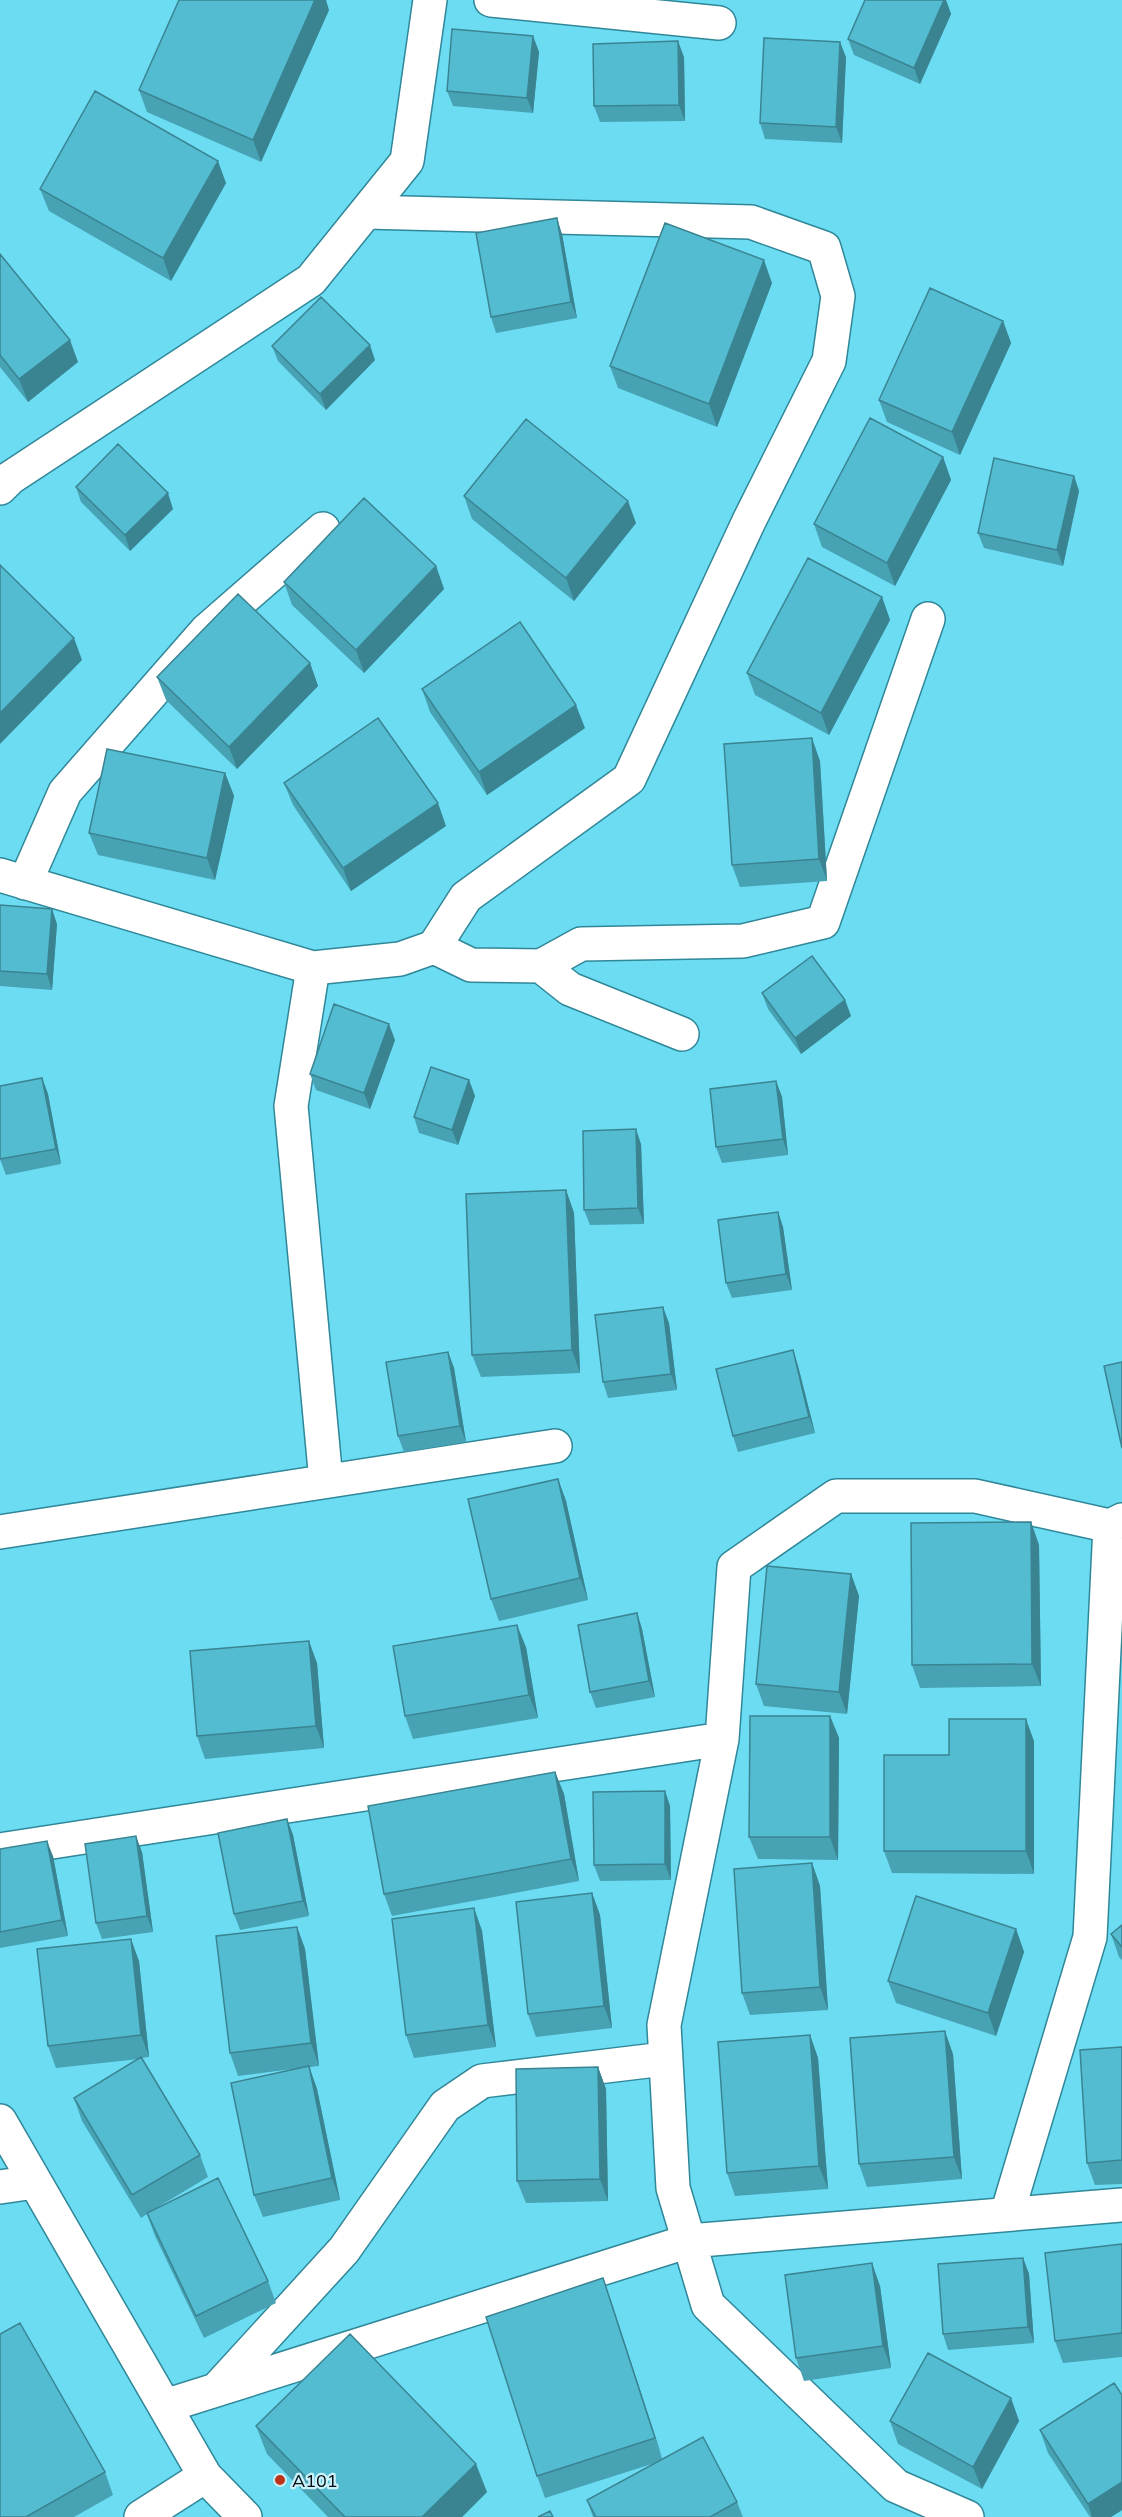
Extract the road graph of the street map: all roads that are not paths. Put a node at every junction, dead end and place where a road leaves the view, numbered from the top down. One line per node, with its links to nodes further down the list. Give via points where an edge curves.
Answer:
1 (430, 0): 4 (street, via 407,161)
2 (491, 0): 3 (street)
3 (719, 23)
4 (366, 212): 5 (street, via 311,280); 9 (street, via 751,222 824,248 838,296 829,361 749,521 629,779 466,897)
5 (0, 488)
6 (323, 529): 8 (street, via 206,631 66,792)
7 (928, 619): 10 (street, via 823,922 743,941 580,944)
8 (13, 879): 11 (street)
9 (434, 947): 10 (street, via 471,965); 11 (street, via 400,958)
10 (541, 966): 12 (street, via 570,989)
11 (313, 968): 14 (street, via 291,1106)
12 (682, 1034)
13 (555, 1446): 14 (street)
14 (326, 1481): 16 (street)
15 (1116, 1523): 17 (street, via 975,1496 836,1496 734,1567); 24 (street, via 1090,1937)
16 (0, 1532)
17 (722, 1739): 18 (street); 19 (street, via 664,2025)
18 (0, 1850)
19 (664, 2059): 25 (street, via 673,2188); 26 (street, via 482,2081 445,2106 344,2250)
20 (0, 2121): 21 (street)
21 (35, 2182): 22 (street); 27 (street)
22 (0, 2187)
23 (1122, 2205): 24 (street)
24 (1007, 2214): 25 (street)
25 (689, 2241): 26 (street); 31 (street, via 708,2305 896,2486)
26 (217, 2389): 27 (street)
27 (165, 2406): 28 (street)
28 (205, 2476): 29 (street); 30 (street)
29 (141, 2517)
30 (245, 2517)
31 (968, 2517)

